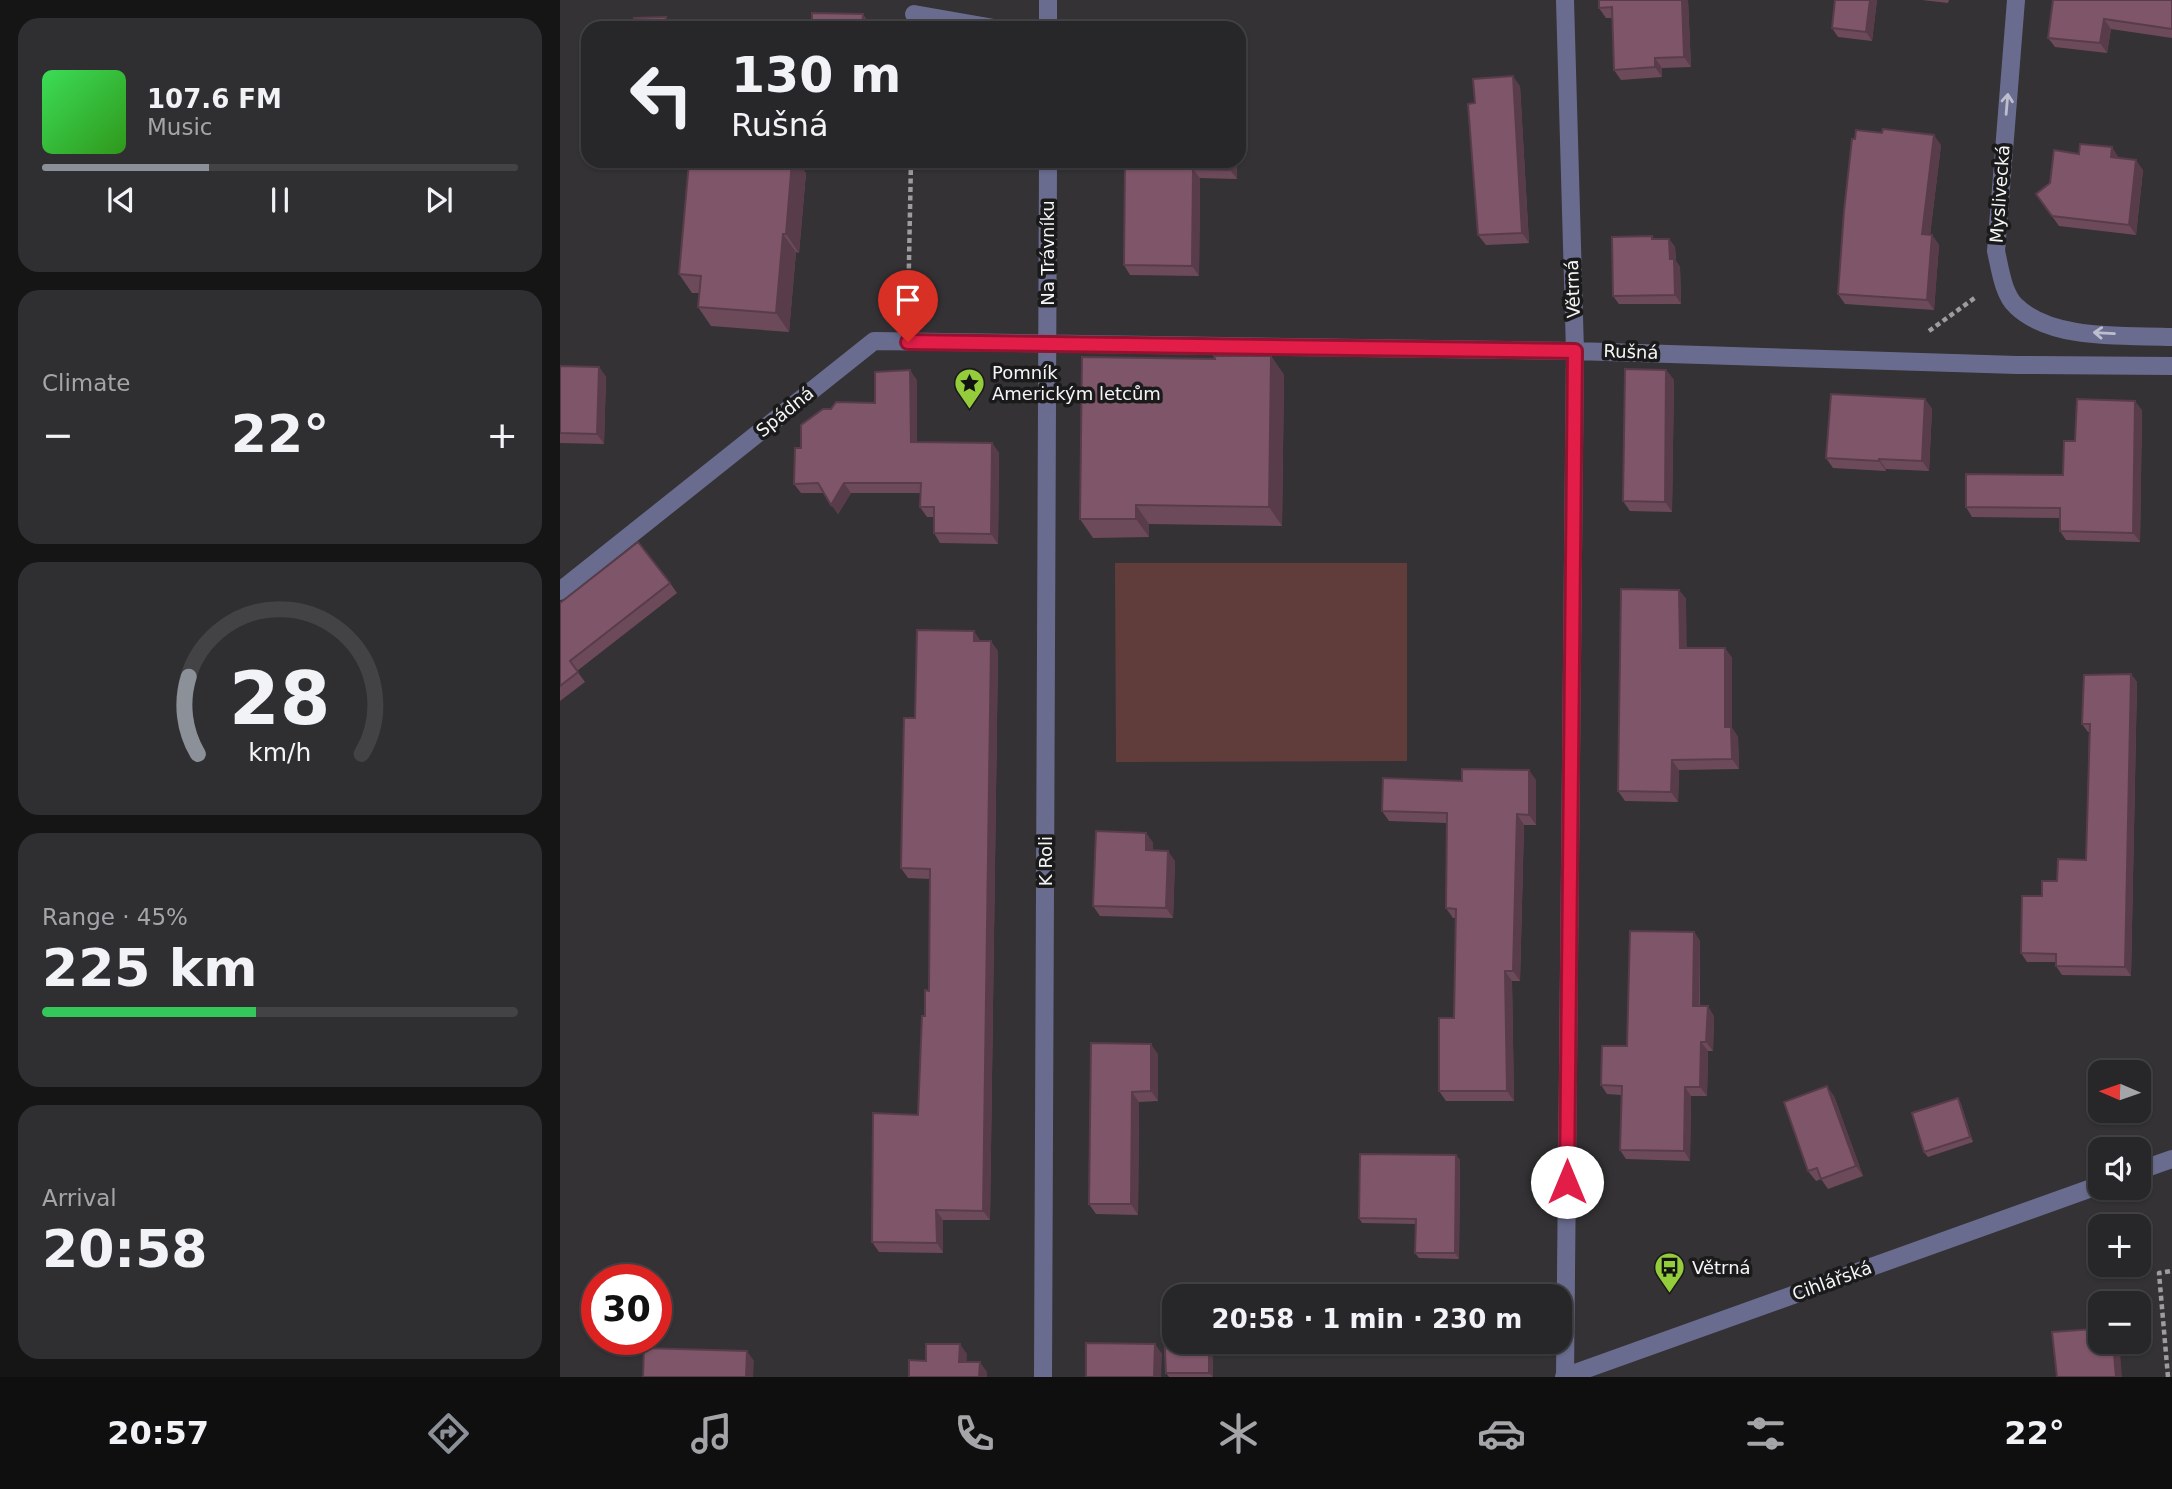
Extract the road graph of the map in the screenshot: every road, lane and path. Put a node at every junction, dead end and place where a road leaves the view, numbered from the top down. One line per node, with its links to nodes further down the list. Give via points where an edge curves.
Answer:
1 (1048, 0): 6 (street)
2 (1565, 0): 13 (street, Větrná)
3 (2016, 0): 9 (street, Myslivecká, one-way to 3, via 1996,251)
4 (914, 14): 5 (street)
5 (954, 21)
6 (1048, 21)
7 (911, 168): 11 (path)
8 (1048, 168): 12 (street, Na Trávníku)
9 (2002, 278): 10 (street, Myslivecká, one-way to 9, via 2057,328 2015,305); 14 (path)
10 (2172, 337)
11 (908, 342): 12 (street, Spádná); 16 (street, Spádná, via 874,341)
12 (1048, 344): 13 (street, Rušná); 21 (street, K Roli)
13 (1575, 351): 14 (street, Rušná); 22 (street, Větrná)
14 (1891, 359): 15 (street, Rušná)
15 (2172, 366)
16 (560, 591)
17 (2172, 1159): 18 (street)
18 (2151, 1166)
19 (2088, 1189): 22 (street, Cihlářská)
20 (2172, 1270): 23 (path, via 2159,1273)
21 (1044, 1377)
22 (1565, 1377)
23 (2168, 1377)

